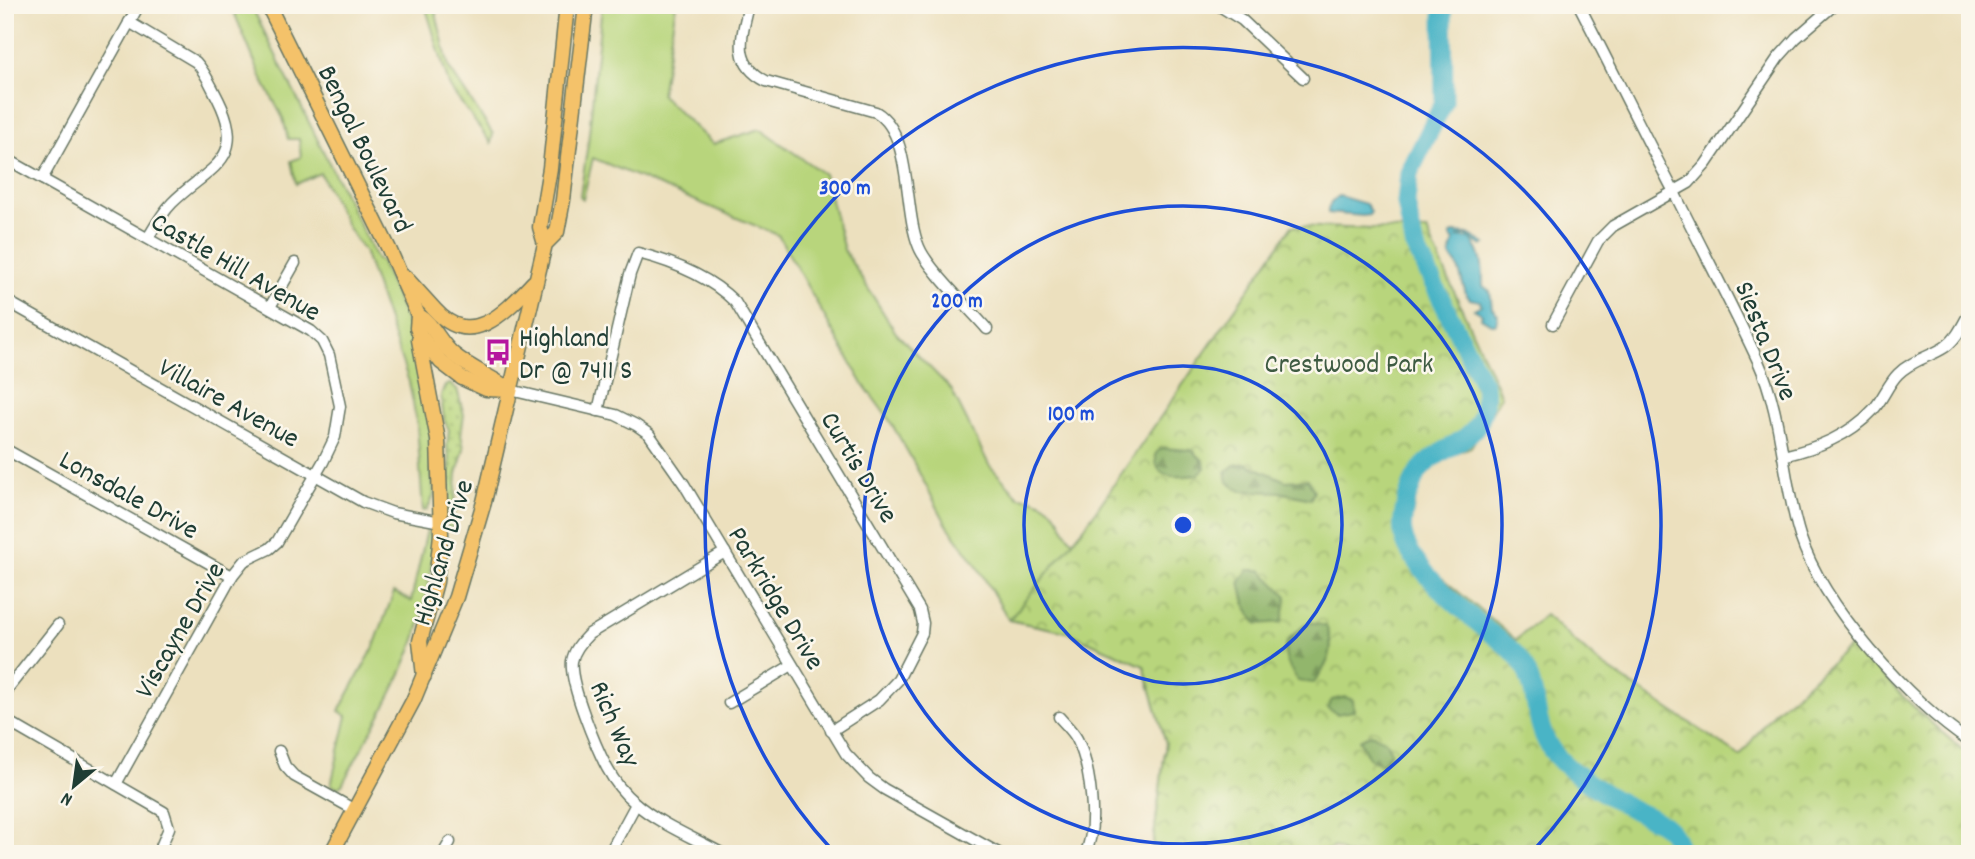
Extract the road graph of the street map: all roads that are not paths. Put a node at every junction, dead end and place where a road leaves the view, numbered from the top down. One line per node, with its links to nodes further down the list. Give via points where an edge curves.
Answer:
1 (9, 5): 10 (street)
2 (139, 5): 11 (street)
3 (268, 5): 19 (main road, Bengal Boulevard)
4 (567, 5): 17 (main road, Highland Drive, via 540,227)
5 (586, 5): 17 (main road, Highland Drive, via 564,200 557,232)
6 (749, 5): 26 (street, via 741,49 757,77 883,116 902,163 919,248)
7 (1218, 5): 12 (street, via 1242,20)
8 (1579, 5): 15 (street, Siesta Drive)
9 (1834, 5): 15 (street, via 1778,58 1706,164)
10 (5, 10)
11 (129, 22): 14 (street); 16 (street, via 196,62 229,130 228,145 217,167 172,204)
12 (1303, 78)
13 (5, 158): 14 (street, Castle Hill Avenue)
14 (42, 179): 16 (street, Castle Hill Avenue)
15 (1674, 193): 25 (street, via 1613,226 1598,241); 30 (street, Siesta Drive, via 1759,364)
16 (148, 239): 22 (street, Castle Hill Avenue)
17 (545, 244): 20 (main road, Highland Drive)
18 (296, 263): 22 (street)
19 (398, 269): 20 (main road, via 450,323 469,327 494,320); 24 (main road, Bengal Boulevard)
20 (535, 281): 27 (main road, Highland Drive)
21 (5, 300): 31 (street, Villaire Avenue)
22 (270, 307): 31 (street, Castle Hill Avenue, via 312,331 329,355 339,420)
23 (1970, 312): 30 (street, via 1952,341 1898,374 1859,423 1835,439)
24 (417, 321): 27 (main road, Bengal Boulevard, via 429,321 454,355); 32 (main road, via 438,440)
25 (1553, 324)
26 (987, 329)
27 (510, 390): 28 (street, Parkridge Drive); 37 (main road, Highland Drive, via 469,555)
28 (598, 411): 33 (street, Parkridge Drive, via 616,415 649,434); 42 (street, Curtis Drive, via 638,253 703,278 735,302 920,610 923,623 922,634 898,680 879,700)
29 (5, 449): 34 (street, Lonsdale Drive)
30 (1783, 456): 43 (street, Siesta Drive, via 1800,535 1826,590 1903,685)
31 (315, 475): 32 (street, Villaire Avenue, via 377,508); 34 (street, Viscayne Drive, via 277,542 244,561)
32 (440, 522): 37 (main road, via 436,582 420,641)
33 (725, 552): 36 (street, Parkridge Drive); 46 (street, Rich Way, via 589,634 572,657 574,684 606,767)
34 (232, 576): 45 (street, Viscayne Drive)
35 (58, 625): 38 (street)
36 (792, 665): 39 (street); 42 (street, Parkridge Drive)
37 (424, 677): 47 (main road, Highland Drive)
38 (5, 692)
39 (729, 703)
40 (1059, 717): 55 (street, via 1076,736 1083,755 1093,826)
41 (5, 720): 45 (street)
42 (831, 731): 54 (street, Parkridge Drive, via 869,779)
43 (1970, 742)
44 (279, 751): 47 (street, via 294,776)
45 (116, 784): 49 (street, via 164,812 169,821 167,837)
46 (636, 804): 52 (street); 53 (street, Rich Way)
47 (355, 810): 50 (main road, Highland Drive)
48 (450, 842): 51 (street)
49 (158, 854)
50 (331, 854)
51 (443, 854)
52 (608, 854)
53 (723, 854)
54 (1000, 854)
55 (1086, 854)

